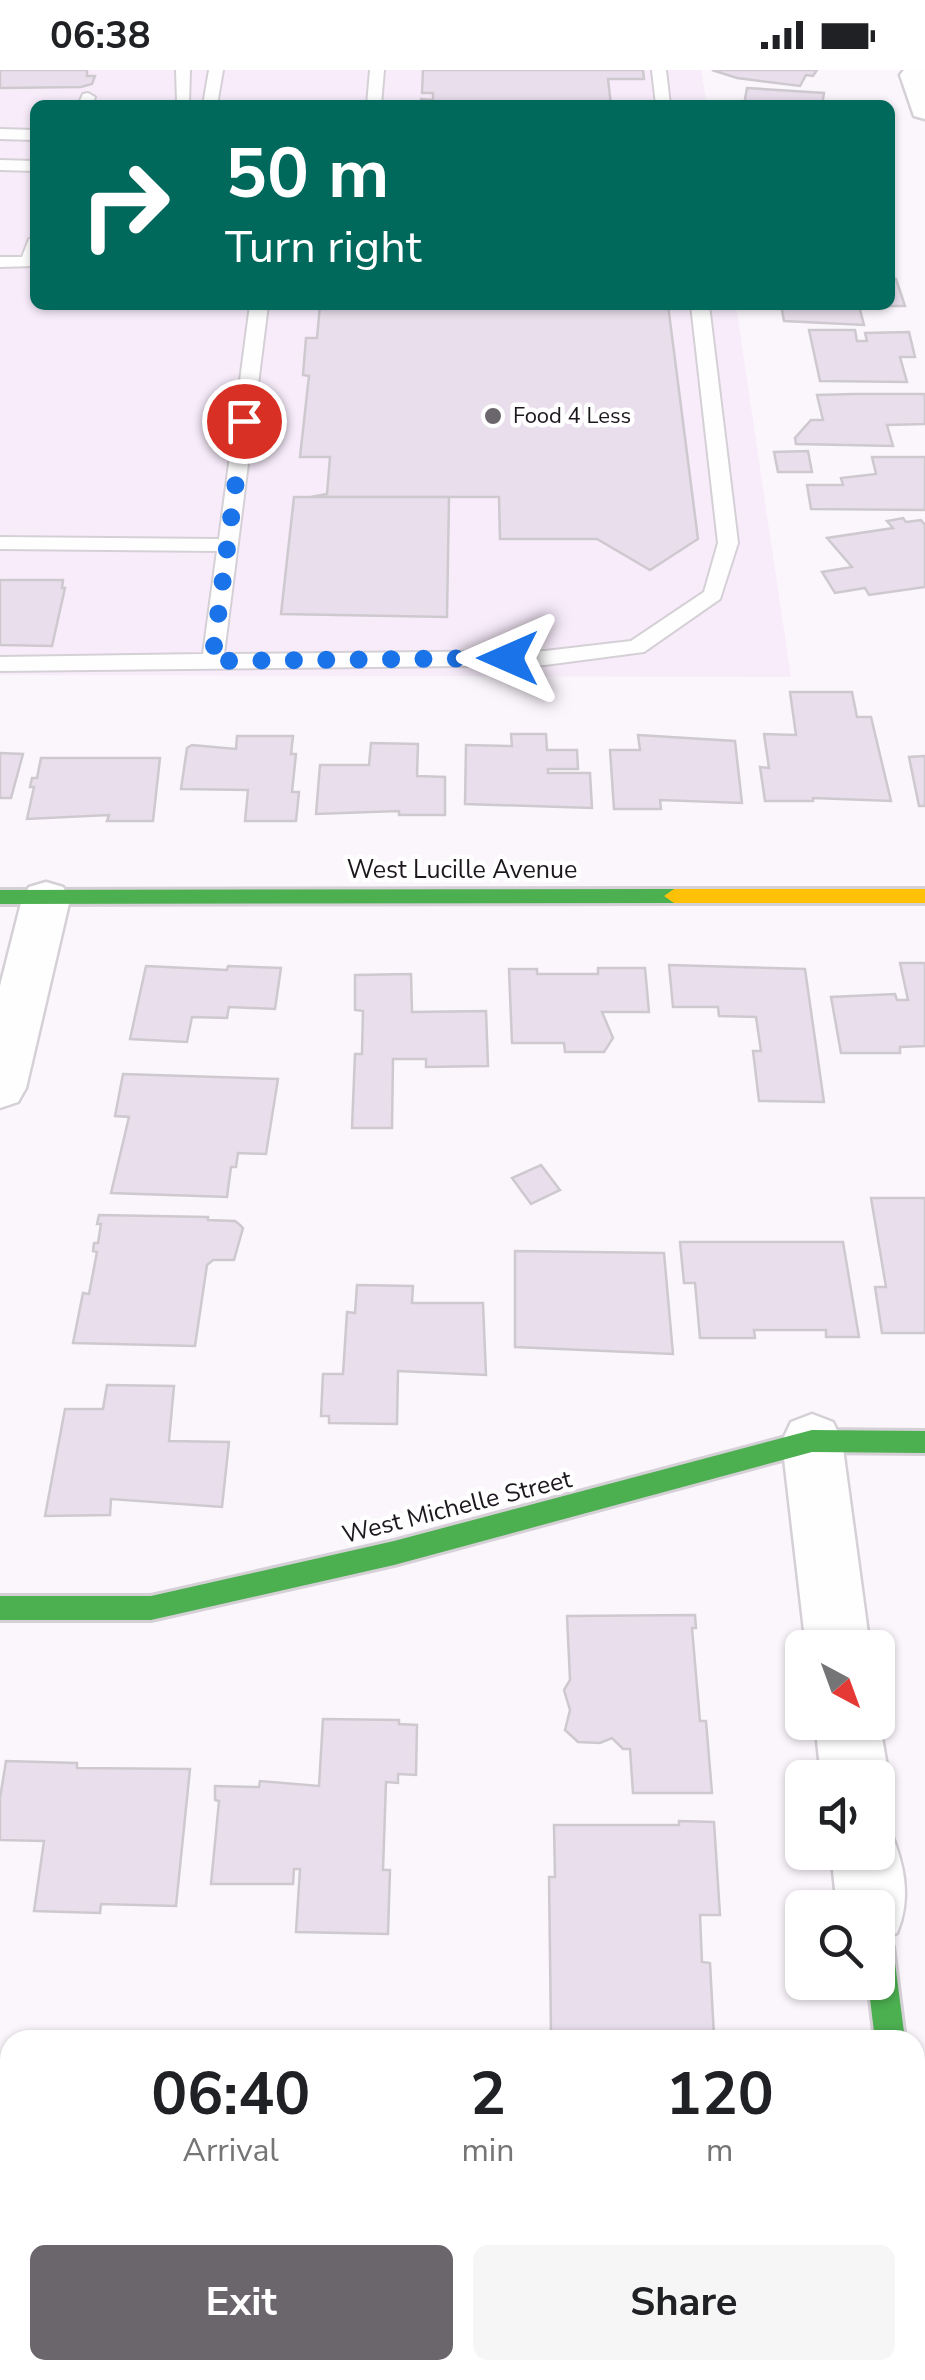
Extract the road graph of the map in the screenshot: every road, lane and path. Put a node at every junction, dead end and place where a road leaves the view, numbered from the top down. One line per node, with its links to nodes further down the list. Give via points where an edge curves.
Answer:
1 (183, 70): 6 (lane)
2 (216, 70): 7 (lane)
3 (377, 70): 8 (lane)
4 (659, 70): 9 (lane)
5 (920, 75): 10 (street)
6 (184, 100)
7 (211, 100)
8 (374, 100)
9 (663, 100)
10 (925, 110)
11 (0, 134): 12 (lane)
12 (30, 134)
13 (0, 165): 14 (lane)
14 (30, 166)
15 (0, 262): 16 (lane)
16 (30, 262)
17 (258, 310): 20 (lane)
18 (701, 310): 21 (lane, via 728,543 713,595 637,647 545,658)
19 (0, 543): 20 (lane)
20 (228, 545): 21 (lane)
21 (212, 661): 22 (lane)
22 (0, 664)
23 (925, 896): 24 (street, West Lucille Avenue)
24 (23, 898): 25 (street)
25 (0, 1088)
26 (812, 1442): 27 (street, West Michelle Street); 28 (street, West Michelle Street, via 394,1553 152,1608); 29 (street)
27 (925, 1442)
28 (0, 1608)
29 (836, 1630)
30 (885, 2000): 31 (street)
31 (889, 2030)

